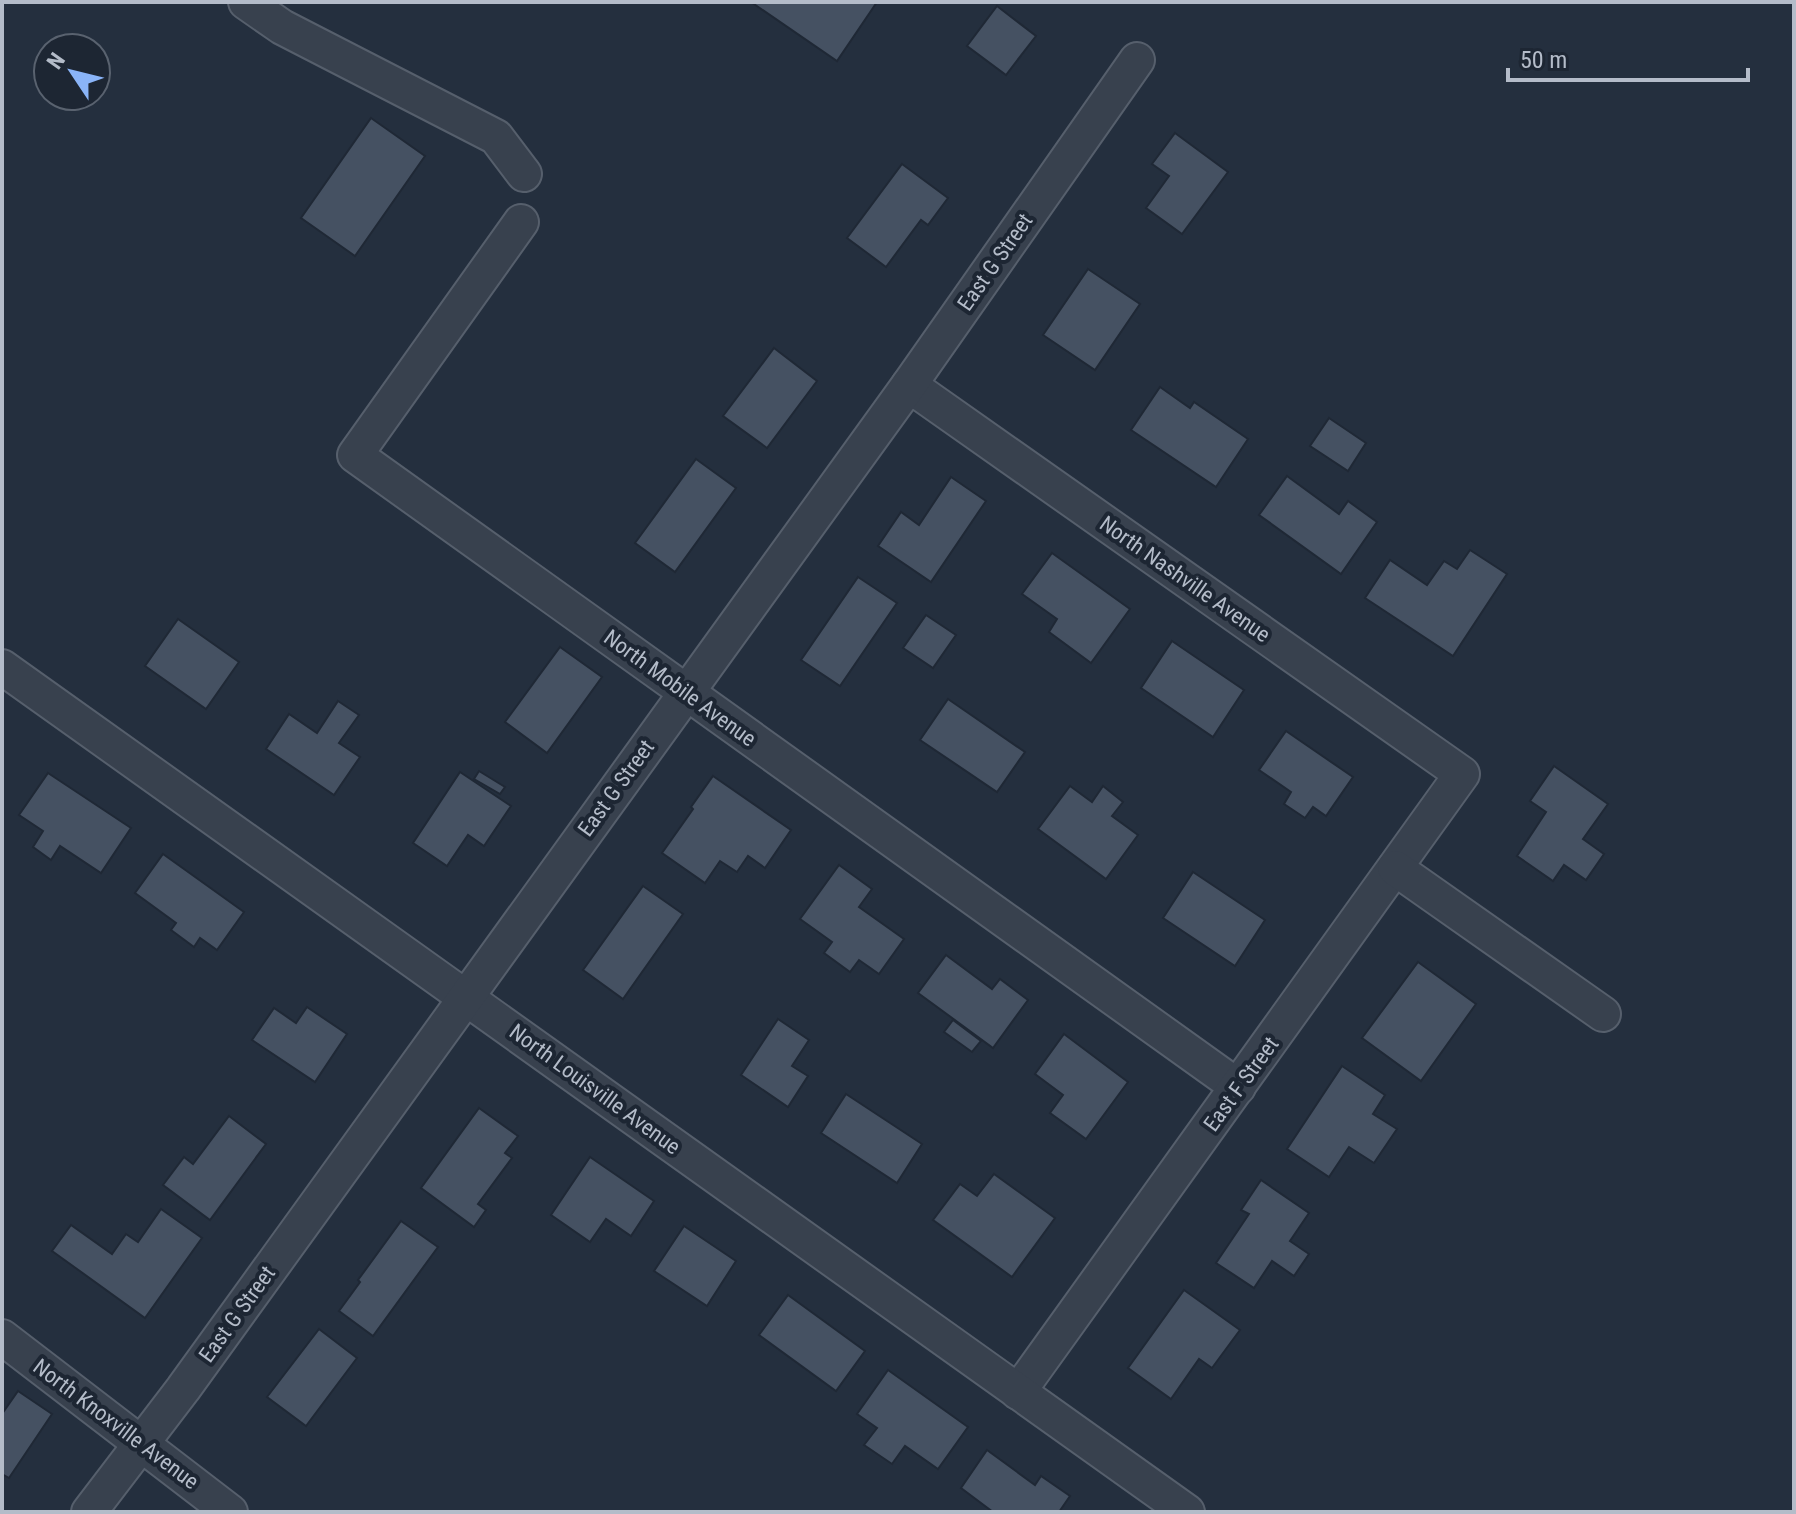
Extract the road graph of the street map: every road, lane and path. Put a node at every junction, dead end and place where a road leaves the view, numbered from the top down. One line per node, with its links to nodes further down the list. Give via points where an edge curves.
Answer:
1 (246, 2): 3 (street, via 282,27 496,137)
2 (1137, 60): 5 (street, East G Street)
3 (524, 174)
4 (521, 222): 7 (street, North Mobile Avenue, via 355,455)
5 (909, 385): 7 (street, East G Street); 8 (street, North Nashville Avenue)
6 (2, 667): 10 (street, North Louisville Avenue)
7 (686, 692): 10 (street, East G Street); 12 (street, North Mobile Avenue)
8 (1462, 774): 9 (street, East F Street)
9 (1395, 868): 11 (street); 12 (street, East F Street)
10 (465, 997): 14 (street, North Louisville Avenue); 15 (street, East G Street)
11 (1603, 1014)
12 (1238, 1087): 14 (street, East F Street)
13 (2, 1337): 15 (street, North Knoxville Avenue)
14 (1018, 1392): 18 (street, North Louisville Avenue)
15 (142, 1443): 16 (street, East G Street); 17 (street, North Knoxville Avenue)
16 (89, 1512)
17 (230, 1512)
18 (1187, 1512)

